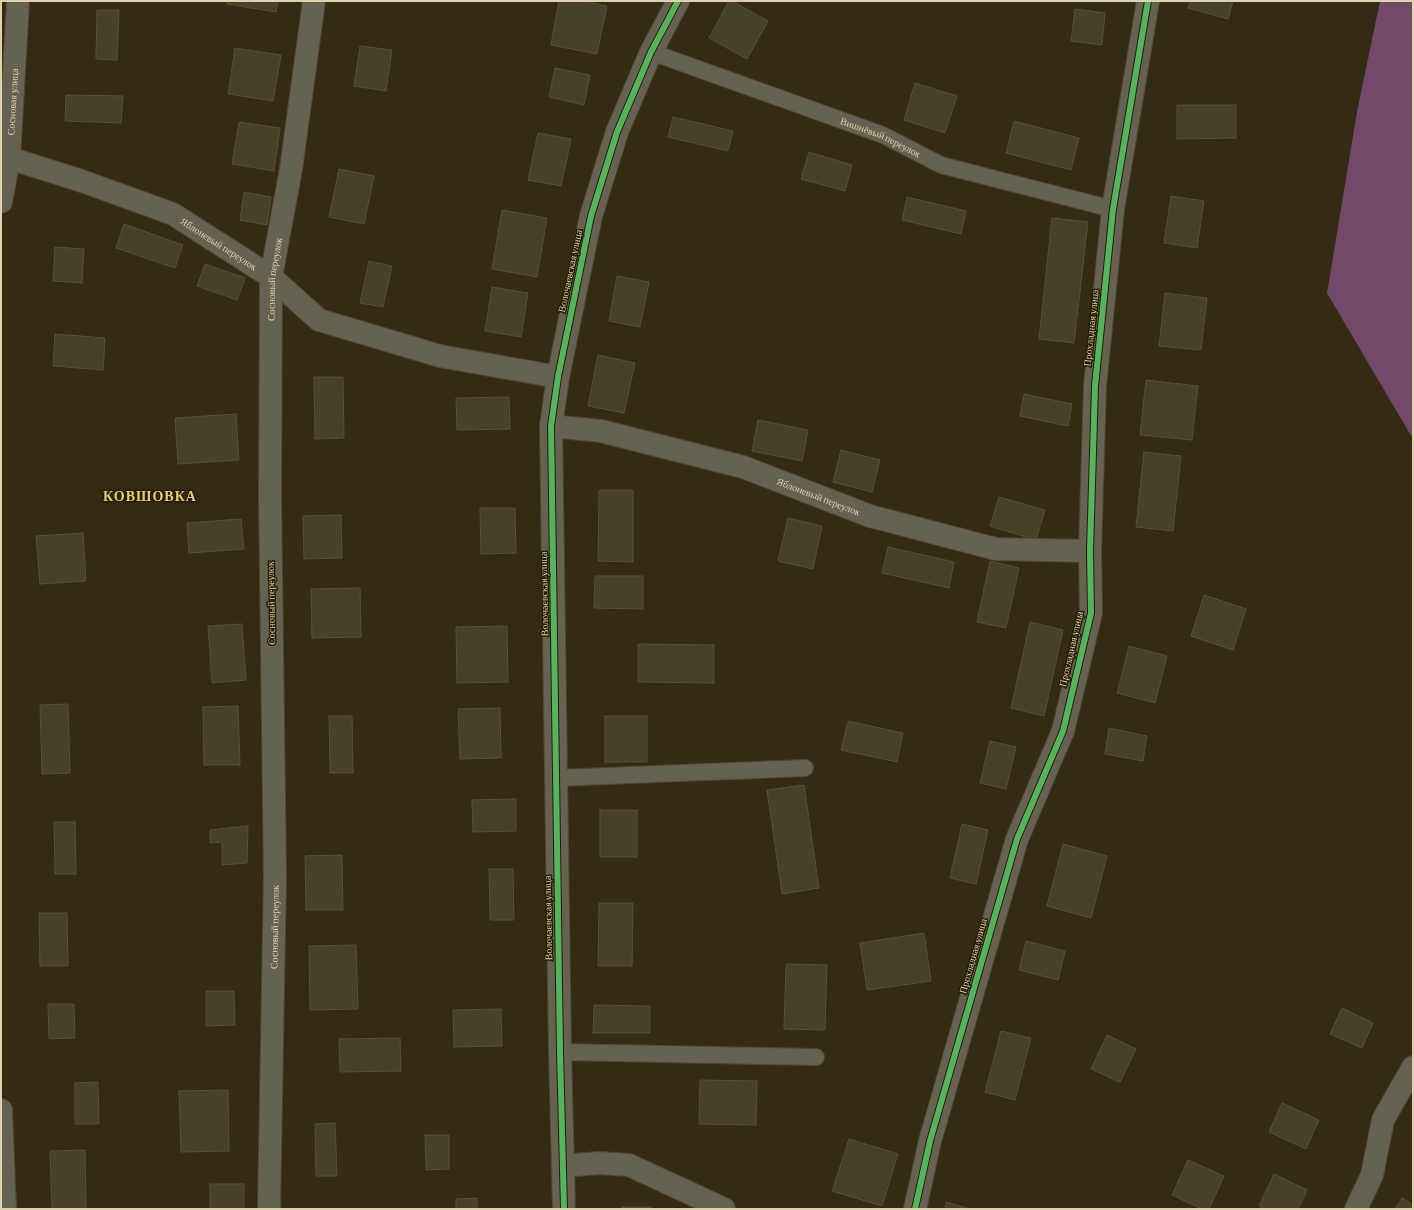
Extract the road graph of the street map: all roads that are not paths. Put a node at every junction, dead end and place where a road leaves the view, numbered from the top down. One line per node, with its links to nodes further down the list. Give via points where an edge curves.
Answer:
1 (18, 1): 6 (street, Сосновая улица)
2 (314, 1): 9 (street, Сосновый переулок, via 291,169)
3 (678, 1): 5 (street, Волочаевская улица)
4 (1148, 1): 8 (street, Прохладная улица)
5 (651, 52): 8 (lane, Вишнёвый переулок, via 883,135 941,165); 10 (street, Волочаевская улица, via 617,132 591,216)
6 (9, 158): 7 (street, Сосновая улица); 9 (street, Яблоневый переулок, via 173,214)
7 (1, 202)
8 (1113, 209): 12 (street, Прохладная улица, via 1096,386)
9 (271, 277): 10 (street, Яблоневый переулок, via 319,320 440,356); 21 (street, Сосновый переулок, via 270,497 275,876)
10 (558, 377): 11 (street, Волочаевская улица)
11 (551, 426): 12 (street, Яблоневый переулок, via 601,431 743,467 870,516 996,549); 14 (street, Волочаевская улица)
12 (1090, 551): 24 (street, Прохладная улица, via 1091,613 1063,731 1017,839 930,1141)
13 (805, 768): 14 (lane)
14 (557, 778): 15 (street, Волочаевская улица)
15 (560, 1052): 16 (lane); 19 (street, Волочаевская улица)
16 (816, 1057)
17 (1413, 1067): 25 (street, via 1383,1120 1372,1175)
18 (1, 1110): 20 (street)
19 (563, 1166): 22 (street, Волочаевская улица); 23 (street, via 598,1163 629,1165)
20 (5, 1209)
21 (269, 1209)
22 (564, 1209)
23 (724, 1209)
24 (915, 1209)
25 (1356, 1209)

